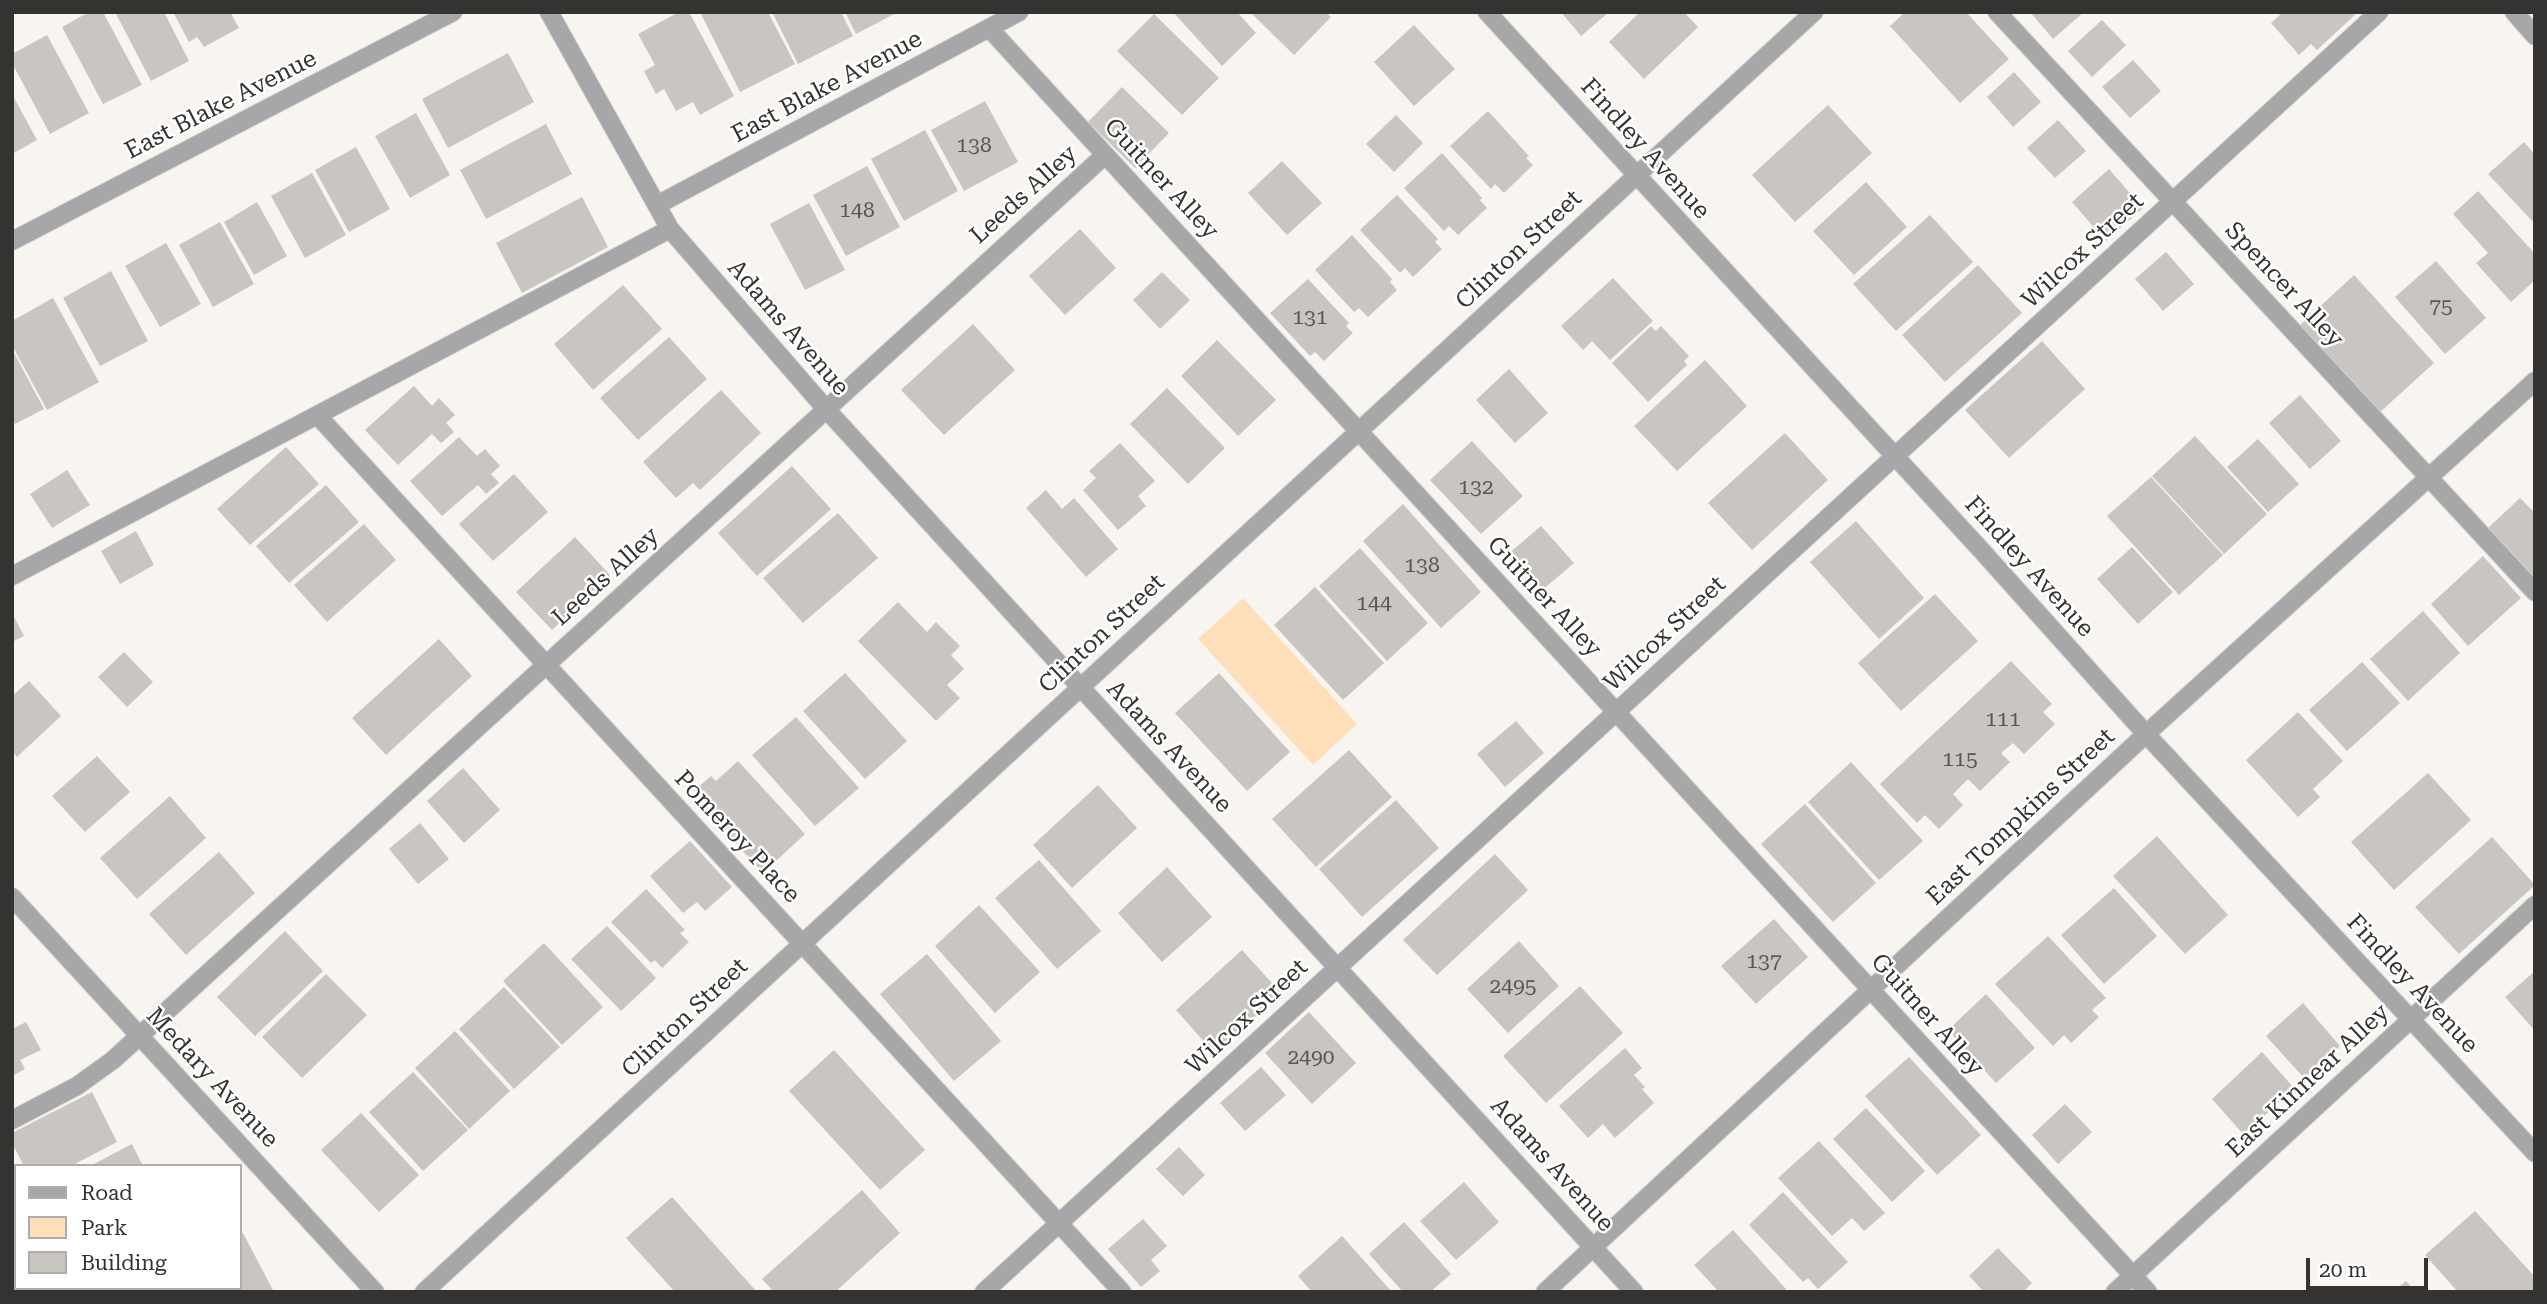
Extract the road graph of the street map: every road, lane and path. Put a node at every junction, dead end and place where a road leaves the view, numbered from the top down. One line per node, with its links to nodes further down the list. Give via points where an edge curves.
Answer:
1 (453, 12): 16 (street, East Blake Avenue)
2 (549, 12): 14 (street, Adams Avenue)
3 (1019, 12): 9 (street, East Blake Avenue)
4 (1487, 12): 12 (street, Findley Avenue)
5 (1814, 12): 12 (street, Clinton Street)
6 (1997, 12): 13 (street, Spencer Alley)
7 (2379, 12): 13 (street, Wilcox Street)
8 (2514, 12): 10 (street)
9 (989, 28): 11 (street, Guitner Alley); 14 (street, East Blake Avenue)
10 (2535, 36)
11 (1105, 155): 18 (street, Leeds Alley); 20 (street, Guitner Alley)
12 (1637, 175): 20 (street, Clinton Street); 21 (street, Findley Avenue)
13 (2173, 202): 21 (street, Wilcox Street); 22 (street, Spencer Alley)
14 (657, 205): 15 (street, Adams Avenue)
15 (670, 229): 18 (street, Adams Avenue); 19 (street)
16 (12, 241)
17 (2535, 381): 22 (street, East Tompkins Street)
18 (826, 409): 25 (street, Leeds Alley); 26 (street, Adams Avenue)
19 (317, 415): 23 (street); 25 (street, Pomeroy Place)
20 (1359, 431): 26 (street, Clinton Street); 27 (street, Guitner Alley)
21 (1895, 456): 27 (street, Wilcox Street); 28 (street, Findley Avenue)
22 (2430, 478): 24 (street, Spencer Alley); 28 (street, East Tompkins Street)
23 (12, 576)
24 (2535, 592)
25 (546, 665): 31 (street, Pomeroy Place); 35 (street, Leeds Alley)
26 (1081, 687): 31 (street, Clinton Street); 32 (street, Adams Avenue)
27 (1616, 712): 32 (street, Wilcox Street); 33 (street, Guitner Alley)
28 (2146, 734): 33 (street, East Tompkins Street); 34 (street, Findley Avenue)
29 (12, 897): 35 (street, Medary Avenue)
30 (2535, 905): 34 (street, East Kinnear Alley)
31 (802, 943): 38 (street, Pomeroy Place); 42 (street, Clinton Street)
32 (1338, 967): 38 (street, Wilcox Street); 39 (street, Adams Avenue)
33 (1871, 989): 39 (street, East Tompkins Street); 40 (street, Guitner Alley)
34 (2412, 1018): 37 (street, Findley Avenue); 40 (street, East Kinnear Alley)
35 (140, 1035): 36 (street, Leeds Alley, via 77,1086); 41 (street, Medary Avenue)
36 (12, 1120)
37 (2535, 1153)
38 (1059, 1223): 43 (street, Wilcox Street); 44 (street, Pomeroy Place)
39 (1593, 1247): 45 (street, East Tompkins Street); 46 (street, Adams Avenue)
40 (2133, 1275): 47 (street, East Kinnear Alley); 48 (street, Guitner Alley)
41 (375, 1292)
42 (424, 1292)
43 (984, 1292)
44 (1122, 1292)
45 (1545, 1292)
46 (1634, 1292)
47 (2115, 1292)
48 (2148, 1292)

